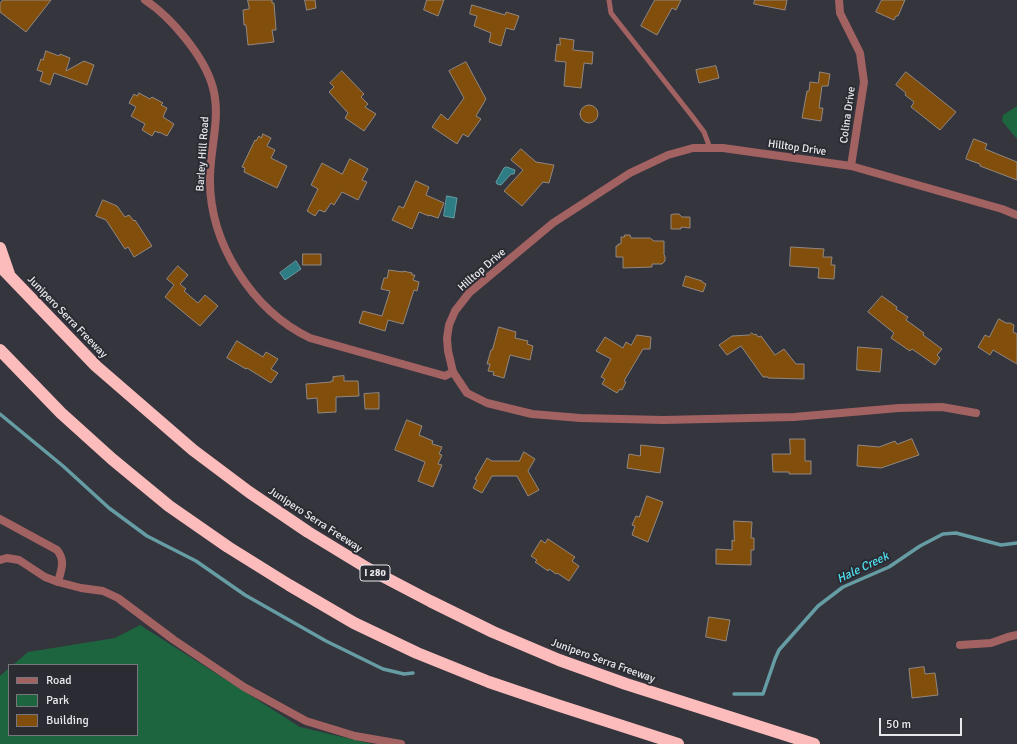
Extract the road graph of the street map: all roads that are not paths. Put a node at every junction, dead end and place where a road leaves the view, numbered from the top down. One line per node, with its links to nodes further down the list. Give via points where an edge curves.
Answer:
1 (145, 0): 11 (street, Barley Hill Road, via 155,6 180,32 207,73 213,88 217,117 210,164 212,207 218,230 232,262 246,285 265,306 291,328 310,338 445,376)
2 (610, 0): 4 (lane, via 611,13 704,132)
3 (839, 0): 5 (street, Colina Drive, via 840,13 860,53 864,82)
4 (710, 148): 5 (street, Hilltop Drive); 11 (street, Hilltop Drive, via 693,148 668,155 630,173 552,223 469,293 455,311 449,325 448,351)
5 (851, 166): 6 (street, Hilltop Drive)
6 (1017, 215)
7 (0, 248): 9 (highway)
8 (0, 266): 9 (highway, Junipero Serra Freeway / I 280)
9 (10, 277): 20 (highway, Junipero Serra Freeway / I 280, via 96,366 193,450 294,524 367,568 430,602 559,660)
10 (0, 350): 19 (highway, via 61,413 169,506 295,589 354,623 417,653 497,684)
11 (453, 372): 12 (street, Hilltop Drive, via 467,393 487,403 532,414 580,418 663,420 794,417 942,407)
12 (976, 413)
13 (0, 519): 15 (street, via 57,550 63,564)
14 (0, 560): 15 (street, via 19,560 45,577)
15 (58, 582): 18 (street, via 103,591 118,598 244,687 306,721 355,736)
16 (1017, 635): 17 (street, via 990,643)
17 (960, 645)
18 (401, 744)
19 (678, 744)
20 (814, 744)

